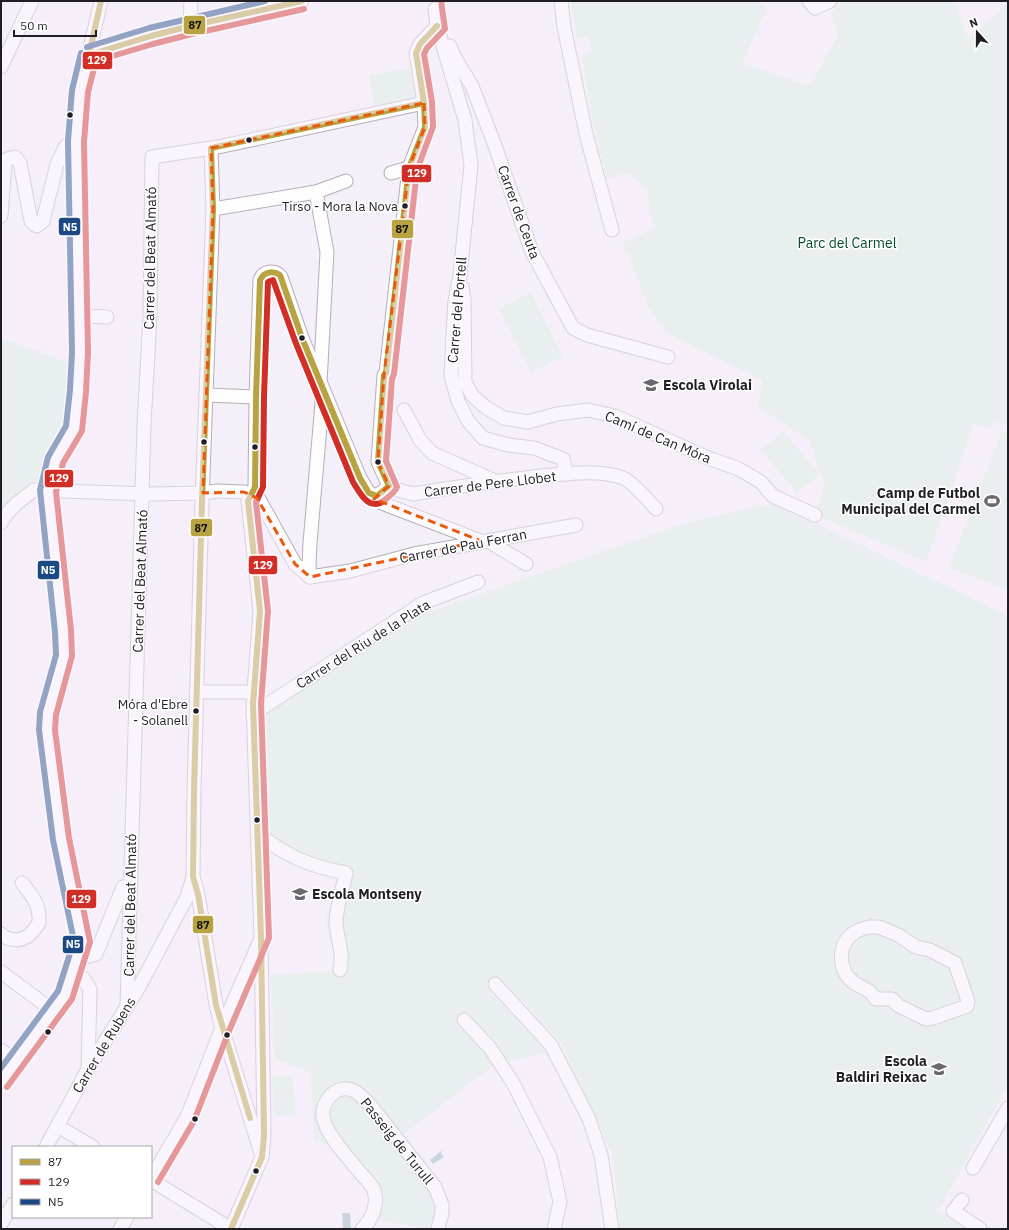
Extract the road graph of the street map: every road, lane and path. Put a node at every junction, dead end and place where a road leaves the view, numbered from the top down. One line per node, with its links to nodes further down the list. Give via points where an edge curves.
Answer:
1 (32, 1): 12 (street)
2 (101, 1): 11 (street)
3 (191, 1): 9 (street)
4 (302, 1): 9 (street)
5 (561, 1): 22 (street, via 586,134)
6 (830, 1): 8 (street)
7 (434, 5): 10 (street, Carrer del Portell); 26 (street, Carrer de Ceuta, via 454,56 472,86 532,252 573,328 587,335)
8 (812, 5)
9 (190, 26): 11 (street)
10 (437, 26): 13 (street, via 420,44 416,53); 23 (street, Carrer del Portell, via 465,120 471,166)
11 (89, 55): 14 (street, via 80,91)
12 (1, 67)
13 (424, 103): 15 (street); 35 (street, via 425,127 409,168 391,371 384,375 378,462)
14 (76, 142): 21 (street, via 66,146 57,164 43,221 37,226 31,221 20,163 15,157 7,159); 36 (street, via 80,352 78,391 74,429 56,460)
15 (211, 148): 20 (street); 37 (street, Carrer del Beat Almató, via 152,157 150,317)
16 (405, 169): 17 (street)
17 (391, 173)
18 (346, 181): 19 (street)
19 (316, 192): 20 (street); 27 (street, via 327,252)
20 (213, 210): 28 (street)
21 (1, 216)
22 (612, 230)
23 (460, 275): 31 (street, Camí de Can Móra, via 464,300 465,382 472,395 485,407 504,418 528,422 557,414 588,410 615,416); 32 (street, Carrer del Portell, via 449,357 458,401 468,421 483,438 508,445 534,448 563,459)
24 (86, 316): 25 (street)
25 (107, 316)
26 (668, 357)
27 (320, 383): 29 (street, via 280,275 277,272 270,272 260,280); 40 (street, via 360,478 369,493); 47 (street, via 322,403 310,543)
28 (206, 395): 29 (street); 38 (street)
29 (256, 397): 39 (street, via 255,487)
30 (404, 410): 33 (street, via 420,440 432,453)
31 (708, 458): 34 (street); 42 (street, Camí de Can Móra, via 739,469 761,482 773,496)
32 (566, 474): 33 (street, Carrer de Pere Llobet); 41 (street, via 606,474 624,479 644,495)
33 (495, 481): 35 (street, Carrer de Pere Llobet, via 413,494)
34 (749, 485)
35 (389, 486): 40 (street)
36 (48, 491): 37 (street); 43 (street, via 34,490 17,503); 58 (street, via 64,656 48,714 47,730 61,839 82,937)
37 (143, 493): 38 (street); 62 (street, Carrer del Beat Almató)
38 (203, 493): 39 (street, via 223,491); 49 (street)
39 (252, 494): 47 (street, via 259,499 295,564); 50 (street, via 248,501 260,611)
40 (377, 496): 45 (street, via 382,503 392,508)
41 (656, 509)
42 (815, 515)
43 (1, 523)
44 (576, 525): 45 (street, Carrer de Pau Ferran)
45 (484, 541): 46 (street); 47 (street, Carrer de Pau Ferran, via 414,554 350,571)
46 (526, 564)
47 (310, 577)
48 (478, 582): 51 (street, Carrer del Riu de la Plata, via 422,597 318,673)
49 (196, 692): 50 (street); 53 (street)
50 (254, 692): 51 (street)
51 (253, 714): 52 (street)
52 (257, 833): 57 (street); 59 (street, via 310,865 346,873 336,915 342,956)
53 (193, 877): 62 (street, Carrer de Rubens, via 187,897); 66 (street)
54 (22, 883): 56 (street, via 36,901 39,923 22,939 14,940)
55 (123, 887): 58 (street, via 96,954)
56 (1, 934)
57 (261, 937): 66 (street); 75 (street, via 264,1135)
58 (74, 966): 68 (street, via 65,994); 69 (street, via 90,990)
59 (340, 970)
60 (1, 972): 64 (street)
61 (496, 984): 88 (street, via 551,1045 589,1119 601,1155)
62 (127, 1006): 69 (street, Carrer de Rubens)
63 (899, 1006): 63 (street, via 926,1019 967,1006 968,1001 956,966 946,958 930,950 916,947 879,927 857,931 848,939 842,952 844,971 853,982 869,991 876,999 892,999)
64 (48, 1007)
65 (464, 1020): 87 (street, via 490,1048 513,1083 550,1157 560,1202)
66 (222, 1028): 75 (street); 77 (street, via 186,1117)
67 (1, 1050): 68 (street)
68 (16, 1062): 70 (street)
69 (88, 1069): 73 (street, Carrer de Rubens)
70 (1, 1082)
71 (1008, 1108): 76 (street)
72 (66, 1131): 74 (street)
73 (47, 1146)
74 (91, 1146)
75 (262, 1157): 84 (street)
76 (973, 1168)
77 (152, 1177)
78 (152, 1180): 84 (street)
79 (962, 1200): 89 (street, via 953,1211)
80 (12, 1206): 82 (street)
81 (126, 1218): 83 (street)
82 (1, 1224)
83 (120, 1229)
84 (231, 1229)
85 (362, 1229): 86 (street, Passeig de Turull, via 370,1221 373,1213 373,1189 334,1140 323,1118 326,1102 333,1093 342,1090 351,1090 361,1095 435,1187 442,1205)
86 (438, 1229)
87 (554, 1229)
88 (612, 1229)
89 (980, 1229)

